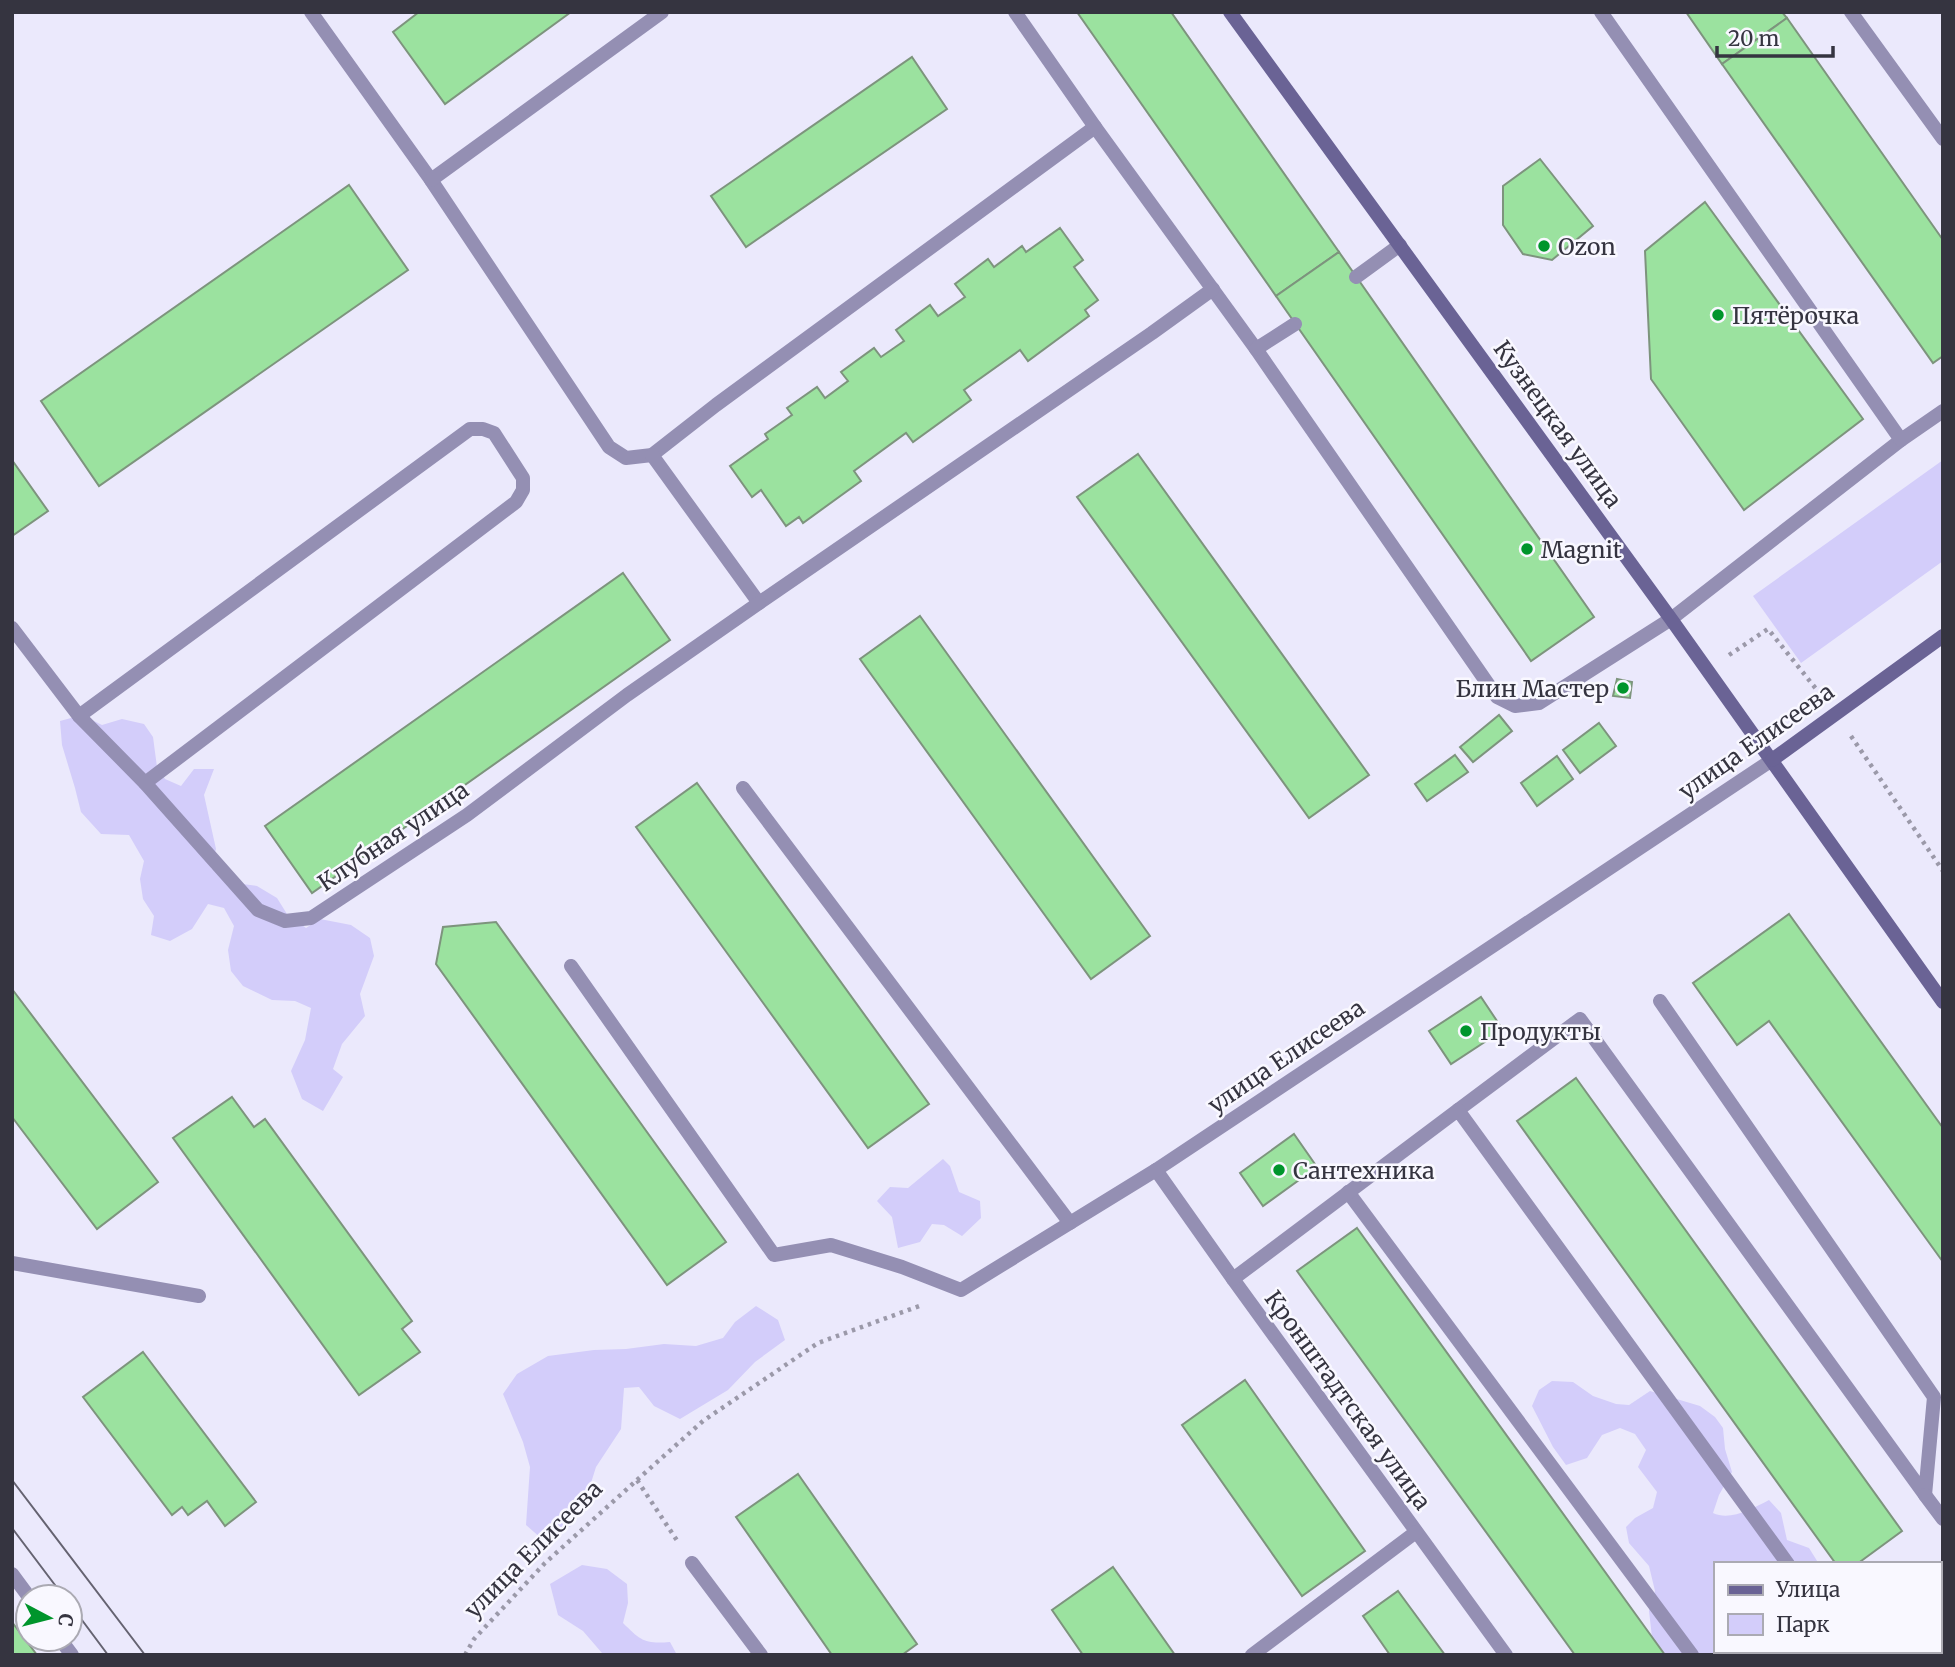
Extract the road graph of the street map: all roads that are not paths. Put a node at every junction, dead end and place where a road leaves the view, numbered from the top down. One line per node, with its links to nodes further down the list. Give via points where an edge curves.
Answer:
1 (311, 12): 9 (street)
2 (662, 12): 9 (street)
3 (1015, 12): 7 (street)
4 (1230, 12): 10 (street, Кузнецкая улица)
5 (1601, 12): 16 (street)
6 (1850, 12): 8 (street)
7 (1095, 127): 12 (street); 17 (street)
8 (1943, 139)
9 (430, 180): 17 (street, via 609,447 625,458)
10 (1400, 245): 11 (street); 19 (street, Кузнецкая улица)
11 (1356, 277)
12 (1213, 289): 14 (street); 18 (street, Клубная улица)
13 (1295, 324): 14 (street)
14 (1256, 349): 19 (street, via 1497,697 1515,706 1539,703)
15 (1943, 411): 16 (street)
16 (1901, 440): 19 (street)
17 (652, 455): 18 (street)
18 (759, 603): 24 (street, Клубная улица, via 467,815 312,918 285,921 258,910)
19 (1671, 619): 23 (street, Кузнецкая улица)
20 (12, 628): 22 (street, Клубная улица)
21 (1943, 636): 23 (street, улица Елисеева)
22 (79, 716): 24 (street, Клубная улица); 24 (street, via 470,429 494,433 523,478 516,502)
23 (1772, 760): 28 (street, Кузнецкая улица); 30 (street, улица Елисеева)
24 (145, 783)
25 (743, 788): 32 (street)
26 (571, 966): 32 (street, улица Елисеева, via 774,1255 831,1245 961,1290)
27 (1660, 1001): 36 (street, via 1934,1397)
28 (1943, 1002)
29 (1458, 1110): 31 (street); 36 (street, via 1580,1020); 39 (street)
30 (1156, 1170): 32 (street, улица Елисеева); 34 (street, Кронштадтская улица)
31 (1348, 1192): 34 (street); 44 (street)
32 (1070, 1223)
33 (12, 1263): 35 (street)
34 (1233, 1279): 38 (street, Кронштадтская улица)
35 (199, 1296)
36 (1925, 1495): 37 (street)
37 (1943, 1519)
38 (1416, 1532): 42 (street); 43 (street, Кронштадтская улица)
39 (1787, 1562)
40 (692, 1563): 41 (street)
41 (761, 1655)
42 (1252, 1655)
43 (1506, 1655)
44 (1692, 1655)

